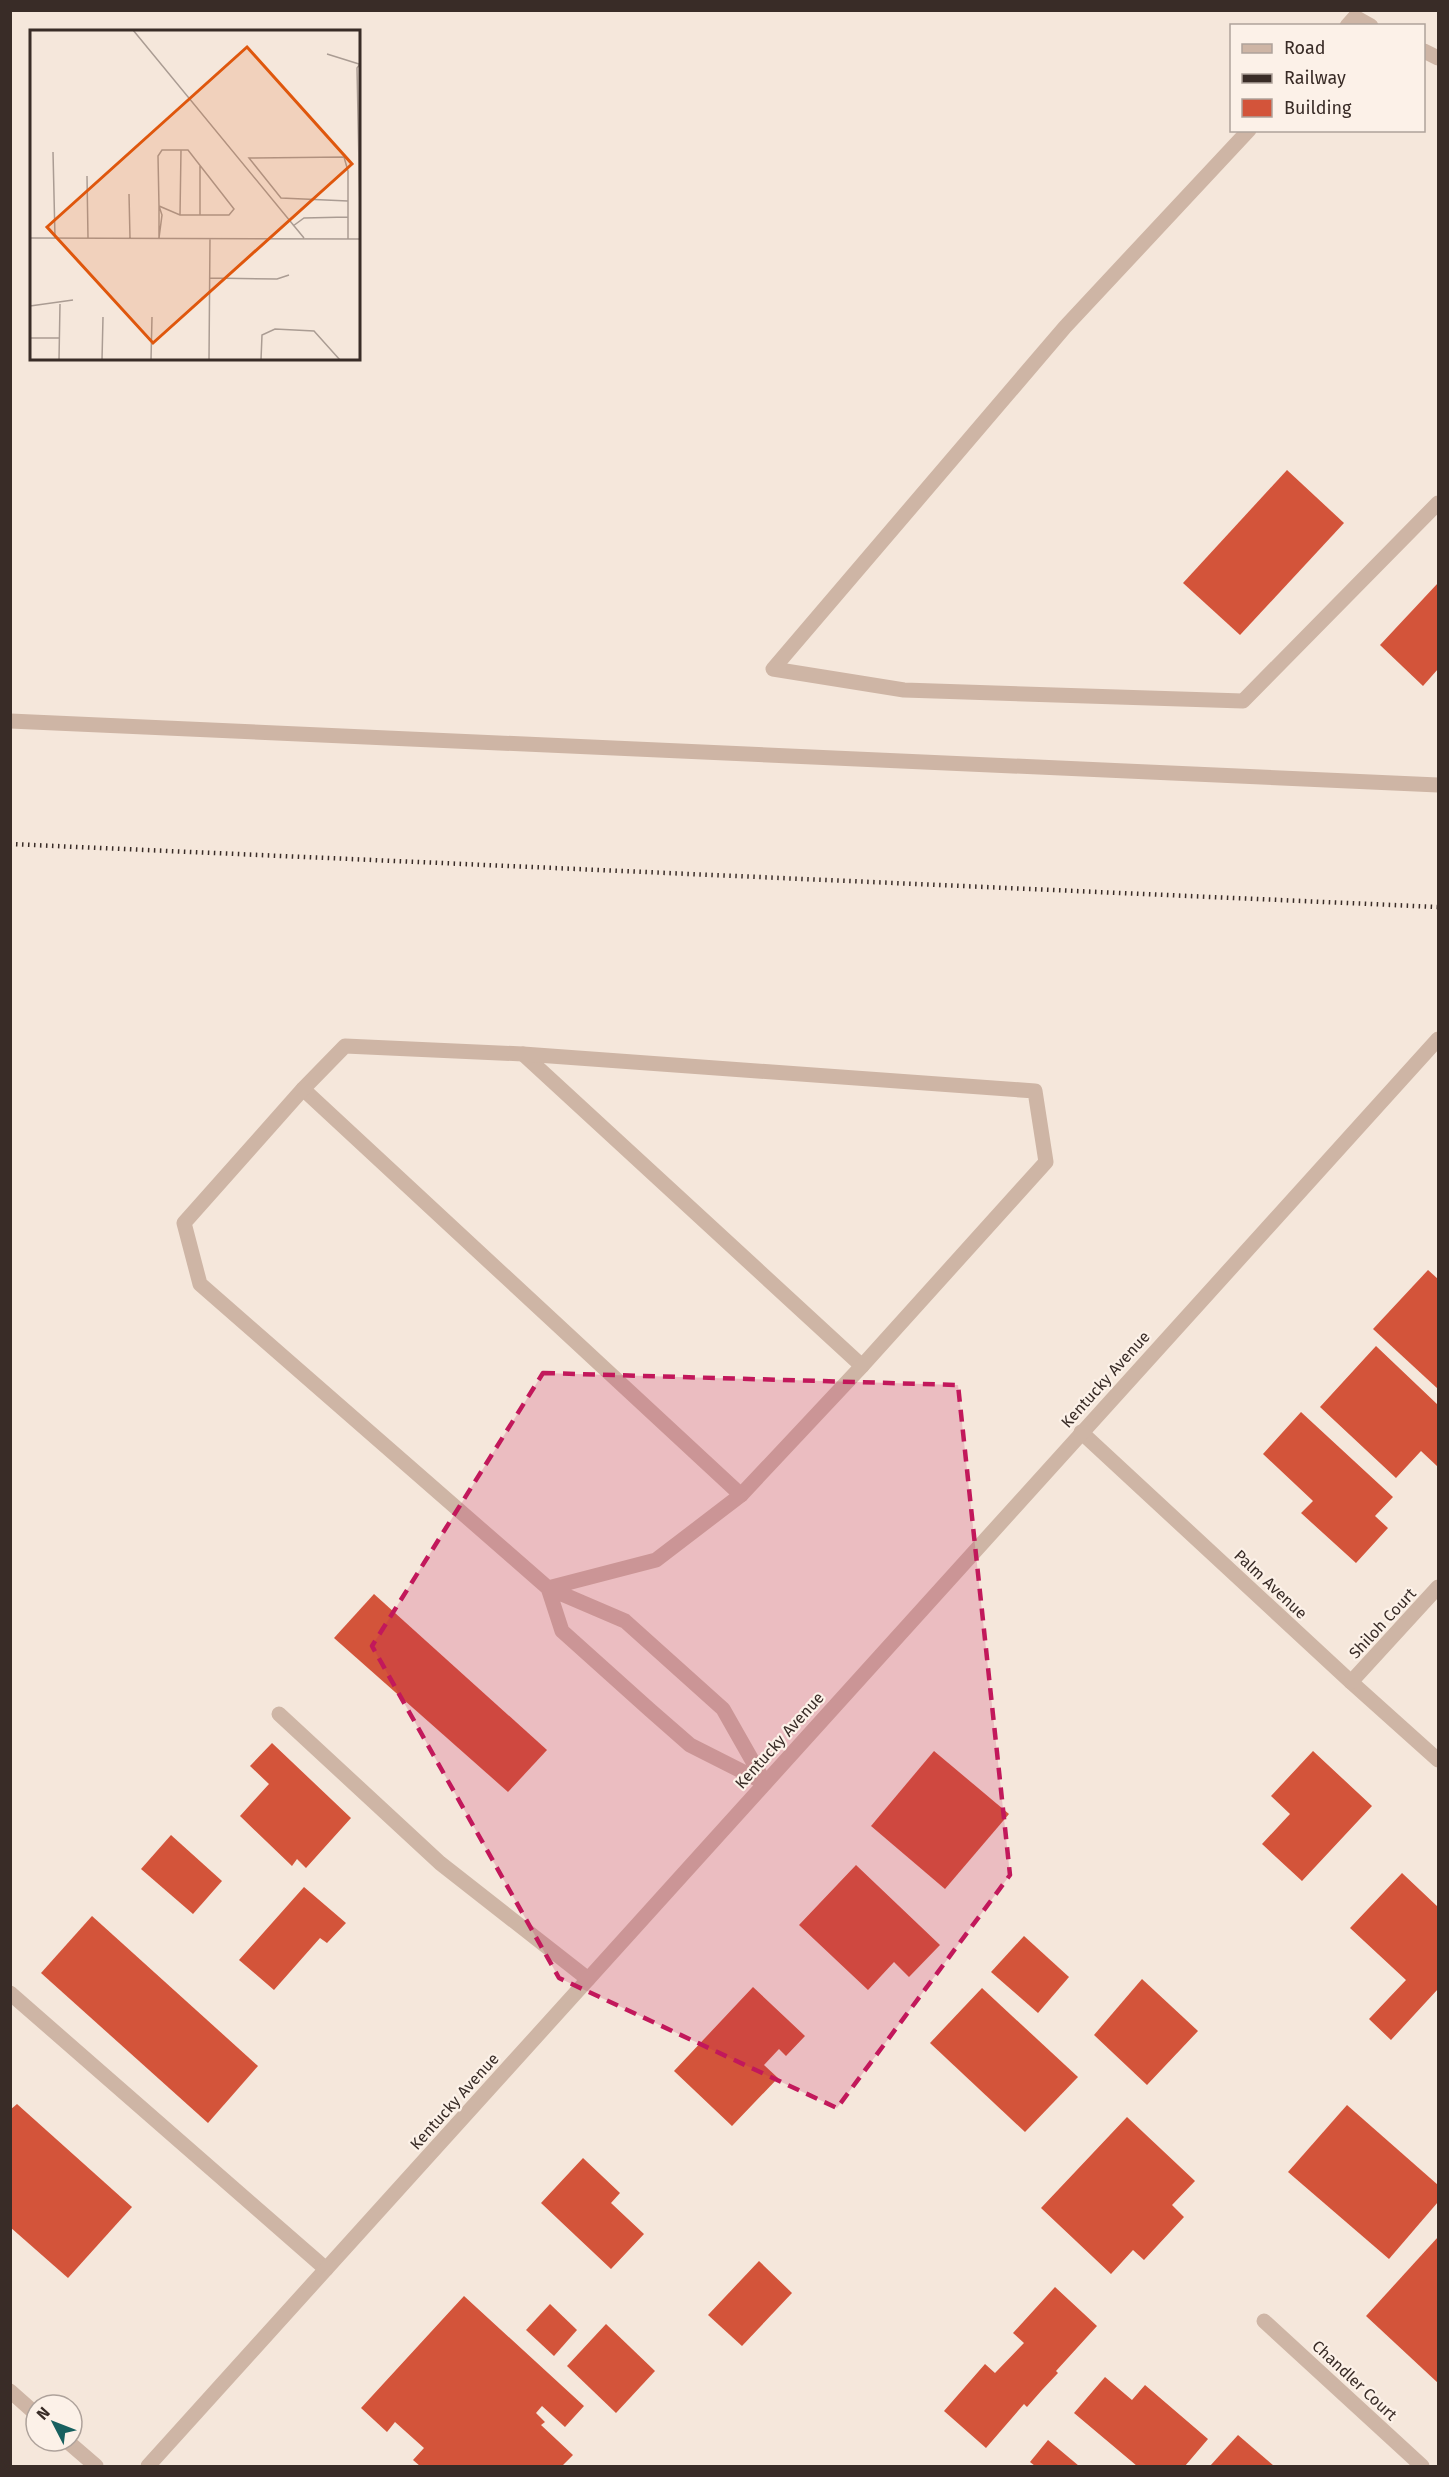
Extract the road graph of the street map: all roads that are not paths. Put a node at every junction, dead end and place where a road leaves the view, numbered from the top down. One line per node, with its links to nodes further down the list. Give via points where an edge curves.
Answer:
1 (1349, 24): 2 (street, via 1355,18)
2 (1367, 24)
3 (1247, 132): 4 (street, via 1065,327 773,669 904,690 1243,701)
4 (1438, 503)
5 (10, 722): 6 (street)
6 (1438, 786)
7 (1438, 1039): 11 (street, Kentucky Avenue)
8 (524, 1054): 9 (street, via 345,1046); 10 (street); 10 (street, via 1035,1091 1046,1162)
9 (303, 1089): 12 (street); 14 (street, via 184,1223 200,1284)
10 (862, 1366): 12 (street)
11 (1082, 1432): 15 (street, Palm Avenue); 18 (street, Kentucky Avenue)
12 (741, 1495): 14 (street, via 656,1560)
13 (1438, 1587): 15 (street, Shiloh Court)
14 (548, 1588): 18 (street, via 625,1621 723,1709); 18 (street, via 562,1631 690,1745)
15 (1351, 1682): 17 (street, Palm Avenue)
16 (279, 1714): 19 (street, via 440,1863)
17 (1438, 1760)
18 (765, 1783): 19 (street, Kentucky Avenue)
19 (588, 1979): 21 (street, Kentucky Avenue)
20 (10, 1993): 21 (street)
21 (326, 2269): 27 (street, Kentucky Avenue)
22 (1264, 2321): 28 (street, Chandler Court)
23 (10, 2391): 24 (street)
24 (24, 2403)
25 (81, 2453): 26 (street)
26 (96, 2466)
27 (148, 2466)
28 (1422, 2466)

